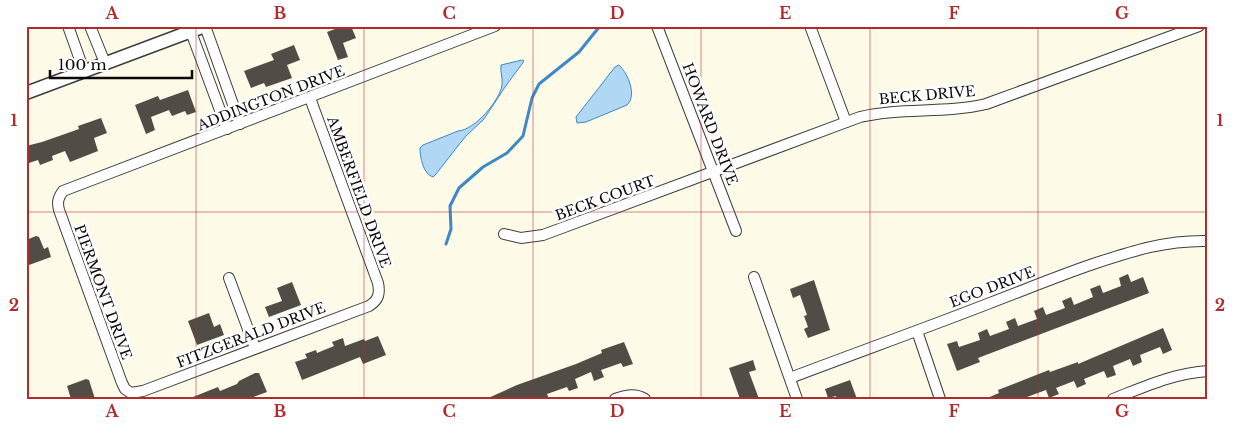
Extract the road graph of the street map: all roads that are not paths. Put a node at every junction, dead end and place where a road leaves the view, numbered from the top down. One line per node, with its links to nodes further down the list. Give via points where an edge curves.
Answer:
1 (68, 26): 11 (street)
2 (90, 26): 10 (street)
3 (205, 26): 9 (street); 15 (street)
4 (495, 26): 13 (street, ADDINGTON DRIVE)
5 (658, 26): 17 (street, HOWARD DRIVE)
6 (810, 26): 14 (street)
7 (1199, 26): 8 (street, BECK DRIVE)
8 (1188, 28): 14 (street, BECK DRIVE, via 986,104 968,108 888,111)
9 (191, 32): 10 (street); 16 (street)
10 (105, 63): 11 (street)
11 (84, 71): 12 (street)
12 (26, 94)
13 (310, 98): 15 (street, ADDINGTON DRIVE); 24 (street, AMBERFIELD DRIVE, via 378,283)
14 (846, 122): 17 (street, BECK DRIVE)
15 (240, 124): 16 (street, ADDINGTON DRIVE)
16 (227, 129): 18 (street, ADDINGTON DRIVE, via 69,188)
17 (714, 172): 19 (street, HOWARD DRIVE); 20 (street, BECK COURT, via 543,235 521,238)
18 (59, 197): 29 (street, PIERMONT DRIVE, via 59,210 119,374)
19 (736, 231)
20 (504, 234)
21 (1208, 241): 25 (street, EGO DRIVE, via 1163,243 1135,250)
22 (754, 277): 28 (street)
23 (229, 278): 26 (street)
24 (378, 297): 26 (street, FITZGERALD DRIVE, via 370,306)
25 (916, 331): 28 (street, EGO DRIVE); 33 (street)
26 (255, 348): 29 (street, FITZGERALD DRIVE, via 143,391)
27 (1208, 371): 34 (street, via 1174,376)
28 (790, 378): 32 (street)
29 (130, 393)
30 (643, 398): 31 (street, via 635,394)
31 (615, 399)
32 (797, 399)
33 (940, 399)
34 (1113, 399)

